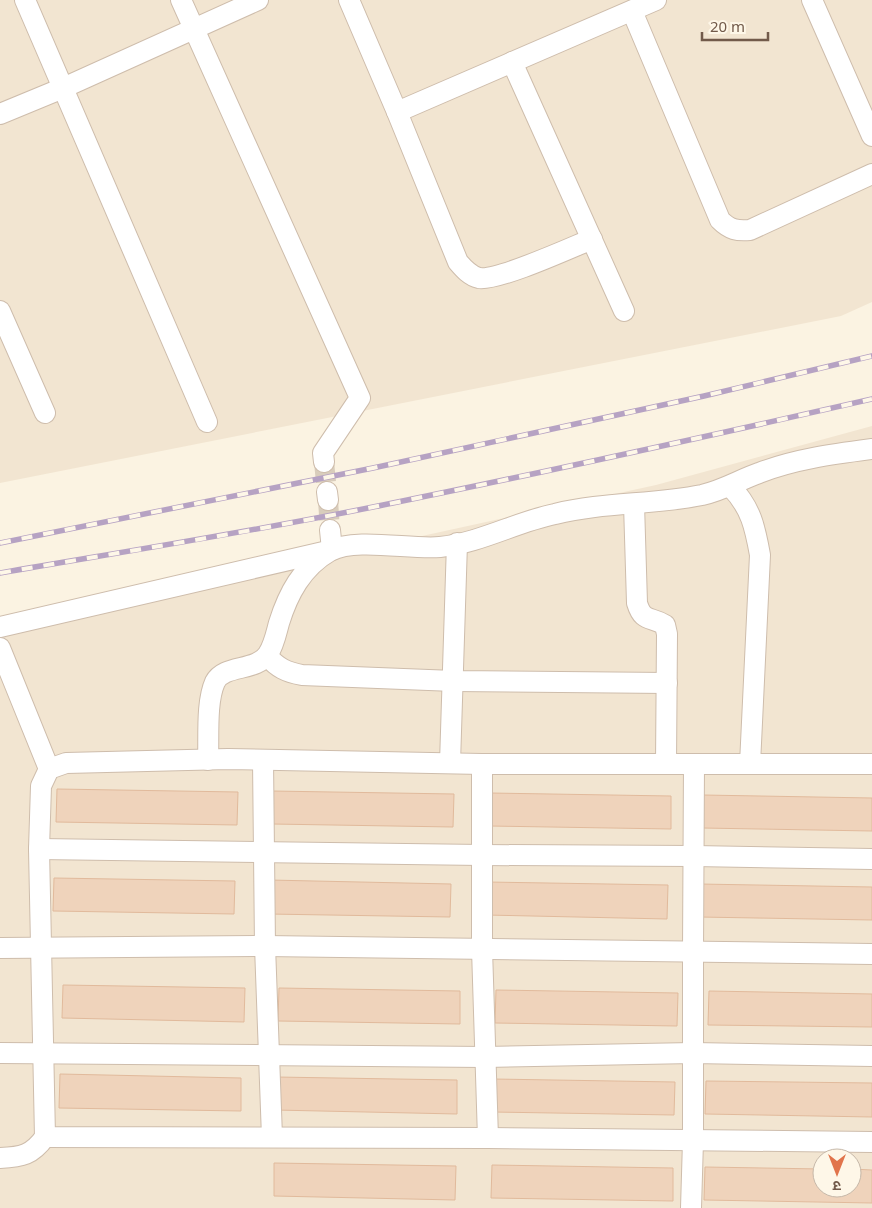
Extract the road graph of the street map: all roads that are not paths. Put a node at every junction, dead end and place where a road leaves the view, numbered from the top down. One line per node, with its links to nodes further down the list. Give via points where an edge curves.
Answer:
1 (25, 0): 10 (street)
2 (181, 0): 8 (street)
3 (258, 0): 8 (street)
4 (349, 0): 11 (street)
5 (656, 0): 7 (street)
6 (812, 0): 13 (street)
7 (632, 11): 9 (street); 14 (street, via 720,220 728,228 750,230)
8 (194, 28): 10 (street); 21 (street, via 360,398 324,452)
9 (512, 62): 11 (street); 15 (street)
10 (63, 88): 12 (street); 19 (street)
11 (397, 112): 15 (street, via 458,262 468,273 479,278 497,276)
12 (0, 114)
13 (872, 136)
14 (872, 174)
15 (592, 239): 17 (street)
16 (0, 311): 18 (street)
17 (624, 311)
18 (45, 413)
19 (207, 422)
20 (872, 450): 22 (street, via 790,462)
21 (324, 462)
22 (731, 486): 23 (street, via 703,495); 37 (street, via 750,512 760,555)
23 (634, 504): 25 (street, via 597,506 554,514); 30 (street, via 637,603 640,613 646,618 665,625)
24 (331, 540): 25 (street, via 356,545 440,547); 26 (street); 28 (street, via 288,596)
25 (457, 543): 29 (street)
26 (0, 627)
27 (0, 648): 39 (street)
28 (267, 656): 29 (street, via 286,672 302,675); 31 (street, via 258,663 225,673 217,679 210,702)
29 (454, 681): 30 (street); 33 (street)
30 (667, 683): 35 (street)
31 (208, 760): 32 (street); 39 (street, via 66,763)
32 (264, 760): 33 (street); 41 (street)
33 (450, 763): 34 (street)
34 (482, 764): 35 (street); 42 (street)
35 (666, 764): 36 (street)
36 (694, 764): 37 (street); 43 (street)
37 (750, 764): 38 (street)
38 (872, 764)
39 (49, 769): 40 (street, via 41,786)
40 (39, 849): 41 (street); 47 (street)
41 (264, 852): 42 (street); 45 (street)
42 (482, 855): 43 (street); 48 (street)
43 (694, 856): 44 (street); 49 (street)
44 (872, 859)
45 (266, 946): 47 (street); 48 (street); 54 (street)
46 (0, 948): 47 (street)
47 (41, 948): 51 (street)
48 (482, 948): 49 (street); 56 (street)
49 (692, 951): 50 (street); 53 (street)
50 (872, 954)
51 (43, 1052): 52 (street); 54 (street); 57 (street)
52 (0, 1053)
53 (693, 1053): 55 (street); 56 (street); 60 (street)
54 (269, 1056): 56 (street); 58 (street)
55 (872, 1056)
56 (485, 1057): 59 (street)
57 (45, 1137): 58 (street); 62 (street, via 29,1154)
58 (272, 1137): 59 (street)
59 (488, 1138): 60 (street)
60 (693, 1141): 61 (street); 63 (street)
61 (872, 1142)
62 (0, 1158)
63 (691, 1208)

